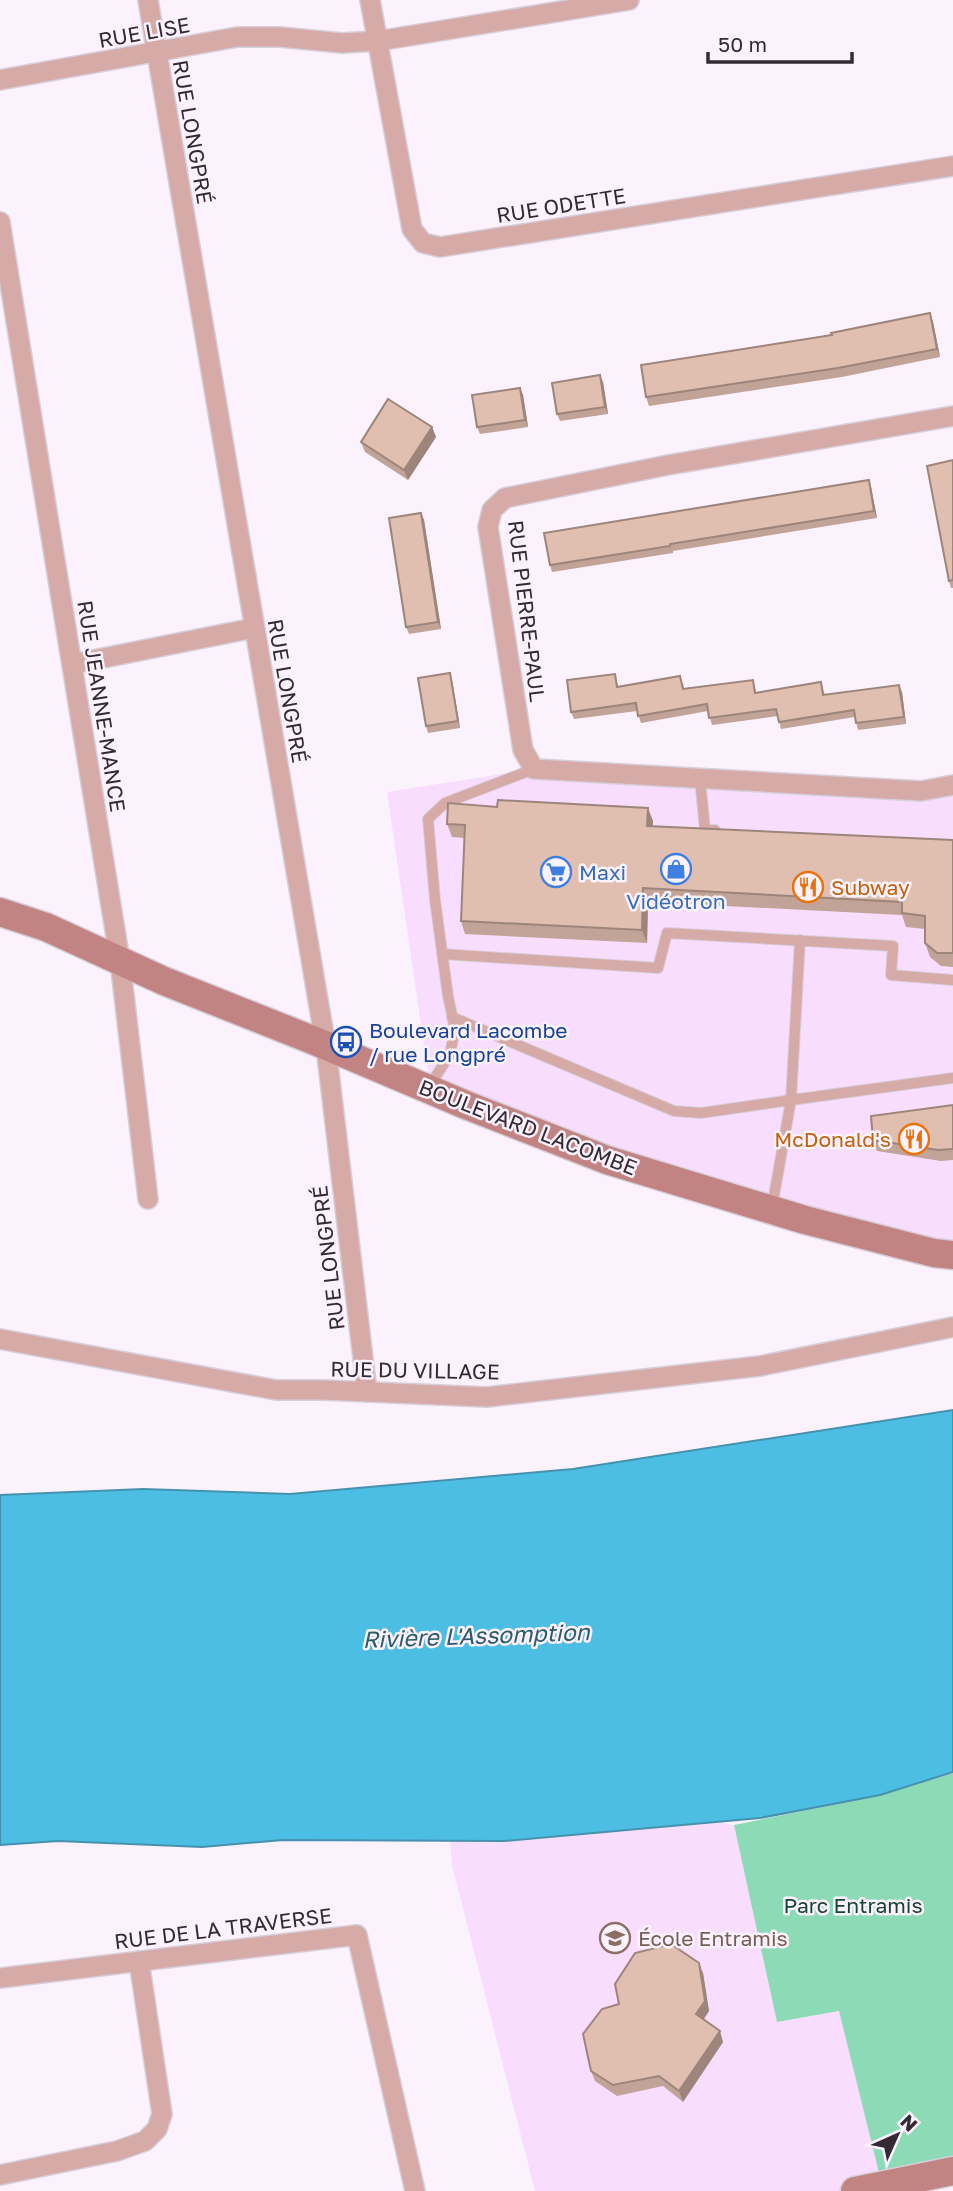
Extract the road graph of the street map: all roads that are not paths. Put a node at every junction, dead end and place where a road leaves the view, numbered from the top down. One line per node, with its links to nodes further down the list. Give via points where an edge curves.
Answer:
1 (148, 0): 5 (street, RUE LONGPRÉ)
2 (370, 0): 4 (street, RUE ODETTE)
3 (629, 0): 4 (street, RUE LISE)
4 (378, 41): 5 (street, RUE LISE, via 237,37); 7 (street, RUE ODETTE, via 412,229 423,243 440,247)
5 (157, 53): 6 (street, RUE LISE); 10 (street, RUE LONGPRÉ)
6 (0, 80)
7 (953, 166)
8 (0, 222): 11 (street, RUE JEANNE-MANCE)
9 (953, 416): 12 (street, RUE PIERRE-PAUL, via 505,498 492,510 488,527 523,750)
10 (254, 628): 11 (street); 22 (street, RUE LONGPRÉ)
11 (73, 664): 19 (street, RUE JEANNE-MANCE)
12 (534, 769): 13 (street); 18 (lane, via 445,803 428,819)
13 (700, 778): 14 (street, via 921,790); 15 (lane, via 700,830)
14 (953, 785)
15 (733, 831)
16 (0, 912): 19 (main road, BOULEVARD LACOMBE, via 46,927)
17 (800, 940): 18 (lane, via 667,933 658,968); 20 (lane, via 893,946 891,975); 25 (lane)
18 (442, 954): 21 (lane)
19 (120, 961): 22 (main road, BOULEVARD LACOMBE); 26 (street, RUE JEANNE-MANCE)
20 (953, 981)
21 (452, 1017): 24 (lane, via 450,1054); 25 (lane, via 674,1111 701,1113)
22 (326, 1047): 24 (main road, BOULEVARD LACOMBE); 31 (street, RUE LONGPRÉ)
23 (953, 1078): 25 (lane)
24 (428, 1089): 27 (main road, BOULEVARD LACOMBE, via 607,1160)
25 (791, 1100): 27 (lane)
26 (148, 1199)
27 (772, 1211): 28 (main road, BOULEVARD LACOMBE)
28 (953, 1255)
29 (953, 1327): 31 (street, RUE DU VILLAGE, via 760,1366 488,1397)
30 (0, 1339): 31 (street, RUE DU VILLAGE, via 276,1390)
31 (368, 1392)
32 (139, 1961): 33 (street, RUE DE LA TRAVERSE); 35 (street, via 162,2114 157,2129 145,2141 117,2151); 37 (street, RUE DE LA TRAVERSE, via 357,1935)
33 (0, 1978)
34 (953, 2171): 36 (main road)
35 (0, 2175)
36 (871, 2189)
37 (415, 2191)

